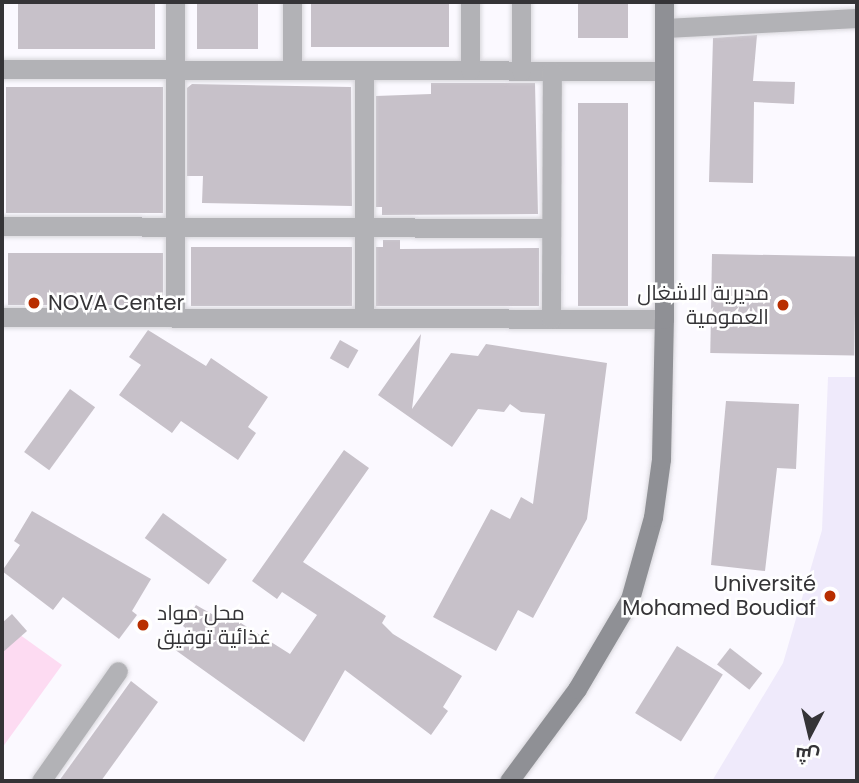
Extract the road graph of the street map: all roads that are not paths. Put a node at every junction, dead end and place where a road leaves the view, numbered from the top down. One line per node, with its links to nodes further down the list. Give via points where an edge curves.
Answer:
1 (175, 2): 9 (street)
2 (292, 2): 10 (street)
3 (470, 2): 12 (street)
4 (521, 2): 13 (street)
5 (664, 2): 7 (main road)
6 (857, 18): 7 (street)
7 (665, 28): 15 (main road)
8 (2, 69): 9 (street)
9 (175, 70): 10 (street); 17 (street)
10 (292, 70): 11 (street)
11 (364, 70): 12 (street); 18 (street)
12 (470, 71): 13 (street)
13 (521, 71): 14 (street)
14 (552, 71): 15 (street); 19 (street)
15 (664, 71): 24 (main road)
16 (2, 226): 17 (street)
17 (175, 226): 18 (street); 21 (street)
18 (363, 227): 19 (street); 22 (street)
19 (551, 228): 23 (street)
20 (2, 317): 21 (street)
21 (174, 318): 22 (street)
22 (363, 318): 23 (street)
23 (551, 319): 24 (street)
24 (664, 319): 27 (main road, via 661,459 653,517 631,599 577,689)
25 (118, 671): 26 (street)
26 (41, 781)
27 (509, 781)

